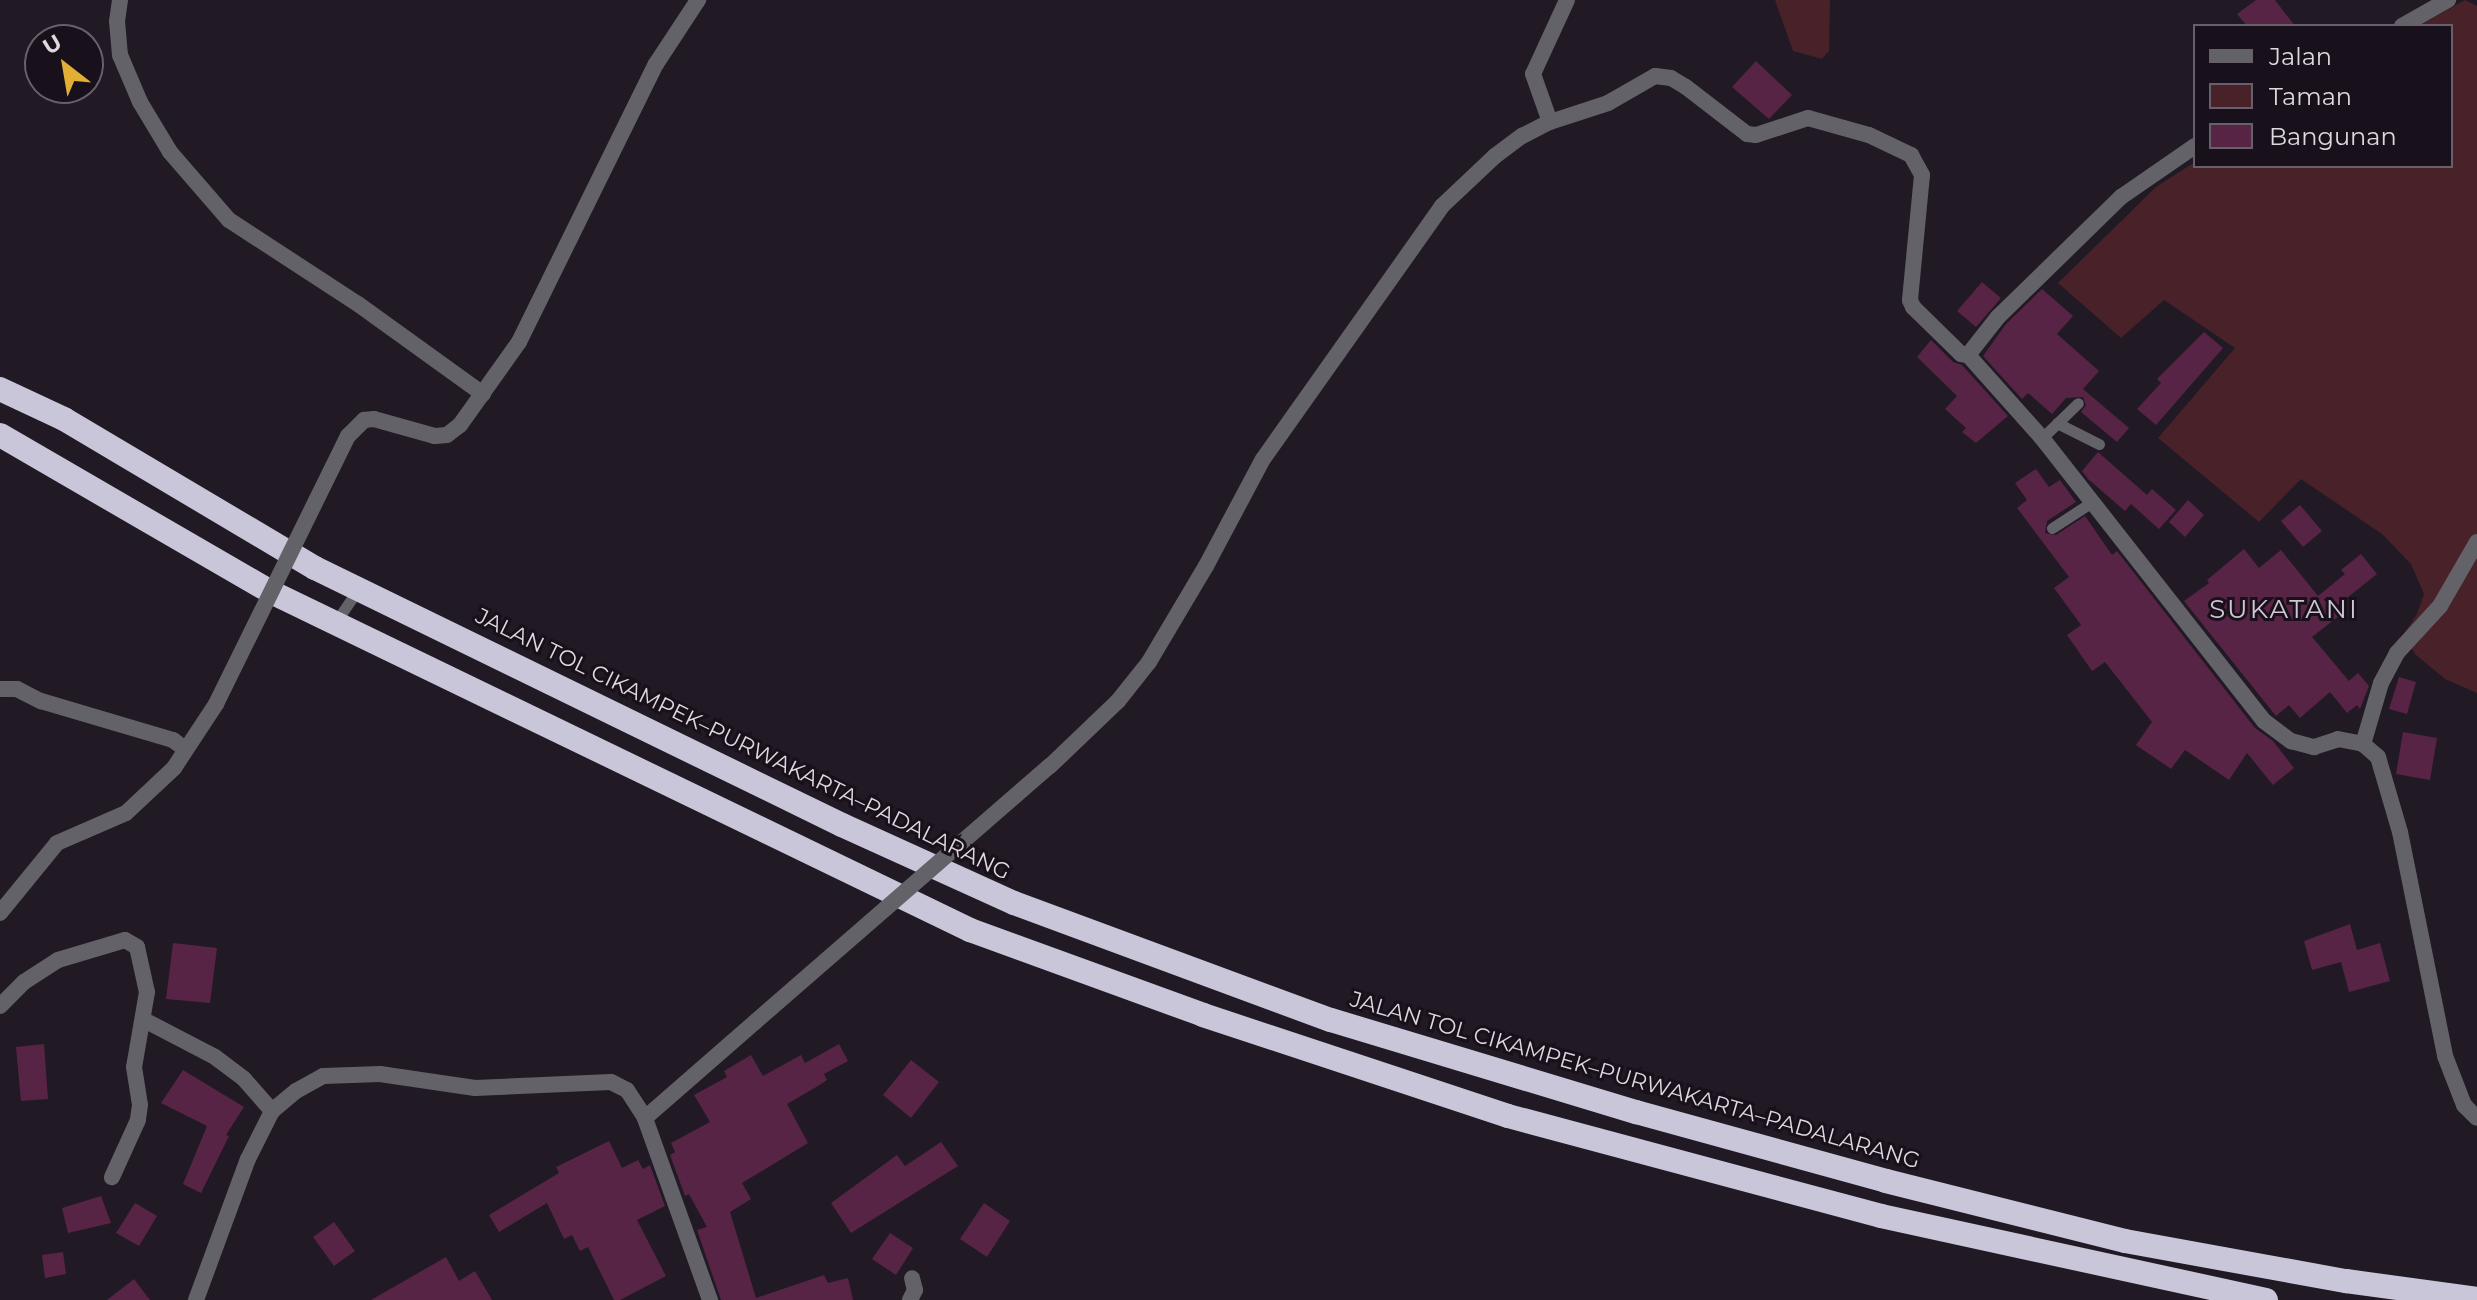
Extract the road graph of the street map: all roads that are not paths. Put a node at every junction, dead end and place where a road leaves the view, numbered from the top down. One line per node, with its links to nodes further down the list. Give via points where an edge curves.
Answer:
1 (120, 0): 10 (street, via 120,55 140,102 170,152 204,193 252,237 358,304)
2 (698, 0): 10 (street, via 656,64 519,342)
3 (1567, 0): 6 (street, via 1533,74)
4 (2448, 0): 5 (street)
5 (2406, 24)
6 (1550, 122): 8 (street, via 1608,103 1643,81 1663,76 1686,87 1747,134 1808,118 1869,135 1911,155 1922,175 1910,300 1926,323); 28 (street, bridge, via 1522,136 1463,184 1408,249 1263,459 1149,662 1118,701)
7 (2193, 147): 8 (street, via 2121,197 1998,317)
8 (1968, 355): 14 (street)
9 (0, 389): 19 (highway, JALAN TOL CIKAMPEK–PURWAKARTA–PADALARANG, via 64,419 315,568)
10 (483, 394): 23 (street, bridge, via 447,435 374,419 364,420 348,436 216,704)
11 (2078, 403): 12 (lane)
12 (2057, 423): 14 (lane); 15 (lane)
13 (0, 435): 20 (highway, via 269,591)
14 (2042, 438): 16 (street)
15 (2099, 444)
16 (2092, 502): 17 (lane); 22 (street, via 2264,721 2291,741 2314,747 2338,739)
17 (2052, 528)
18 (2477, 542): 22 (street, via 2440,606 2397,653 2381,683)
19 (359, 588): 20 (lane); 32 (highway, JALAN TOL CIKAMPEK–PURWAKARTA–PADALARANG, via 842,825 1014,903 1331,1020 1650,1116 2125,1241)
20 (335, 623): 36 (highway, via 970,930 1203,1015 1508,1116 1881,1216)
21 (0, 689): 23 (street, via 17,689 173,740)
22 (2363, 744): 29 (street, via 2378,757 2400,832 2445,1056 2464,1105)
23 (185, 749): 24 (street, via 174,768 126,813 57,843)
24 (0, 913)
25 (0, 1006): 26 (street, via 44,966 125,940 137,947 147,992)
26 (144, 1020): 27 (street, via 215,1057); 30 (street, via 134,1067 138,1120)
27 (272, 1111): 28 (street, via 323,1076 380,1074 475,1088 611,1082 627,1090); 33 (street, via 248,1159)
28 (645, 1118): 34 (street)
29 (2477, 1118)
30 (112, 1177)
31 (912, 1278): 35 (street, via 915,1290)
32 (2477, 1299)
33 (196, 1300)
34 (710, 1300)
35 (910, 1300)
36 (2266, 1300)

